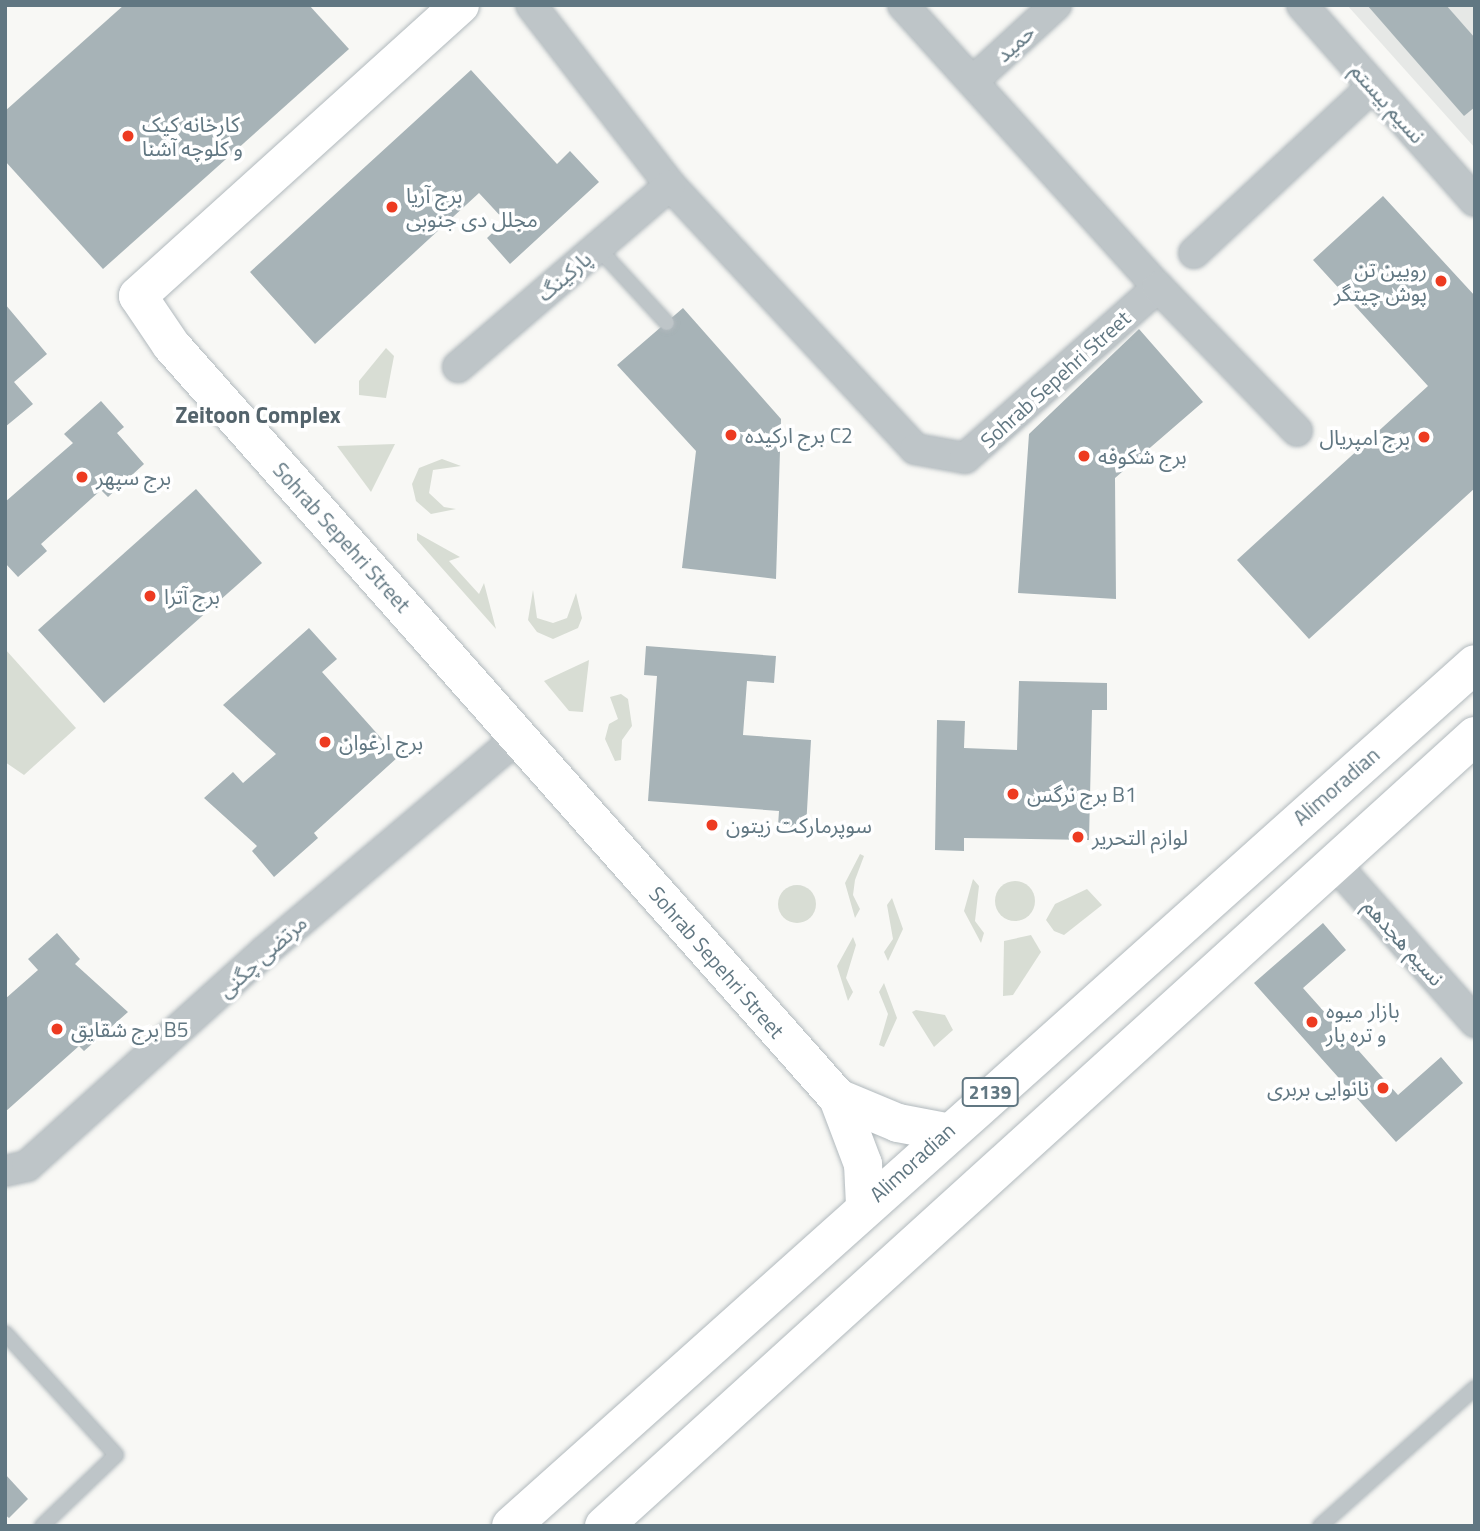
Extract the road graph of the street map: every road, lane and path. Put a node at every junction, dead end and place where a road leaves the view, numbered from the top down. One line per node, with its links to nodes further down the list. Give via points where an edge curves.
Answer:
1 (460, 5): 18 (main road, Sohrab Sepehri Street, via 138,296 170,345)
2 (531, 5): 8 (street, Sohrab Sepehri Street)
3 (904, 5): 6 (street)
4 (1056, 5): 6 (street, حمید)
5 (1302, 5): 7 (street, نسیم بیستم)
6 (973, 81): 12 (street)
7 (1373, 86): 9 (street, نسیم بیستم); 11 (street)
8 (670, 185): 10 (street, پارکینگ); 12 (street, Sohrab Sepehri Street, via 915,449 965,458)
9 (1475, 201)
10 (597, 247): 13 (lane); 14 (street, پارکینگ)
11 (1194, 253)
12 (1158, 288): 15 (street)
13 (667, 323)
14 (458, 367)
15 (1297, 431)
16 (1475, 664): 22 (main road, Alimoradian / 2139)
17 (1475, 736): 19 (main road, 2139)
18 (518, 737): 21 (main road, Sohrab Sepehri Street); 23 (street, مرتضی چگنی, via 265,950 27,1166)
19 (1334, 863): 20 (street, نسیم هجدهم); 29 (main road, 2139)
20 (1475, 1022)
21 (838, 1098): 22 (main road, Sohrab Sepehri Street, via 898,1123); 24 (main road, Sohrab Sepehri Street, via 863,1164)
22 (945, 1132): 24 (main road, Alimoradian / 2139)
23 (5, 1171)
24 (865, 1205): 28 (main road, Alimoradian / 2139)
25 (5, 1333): 27 (lane, via 116,1455)
26 (1475, 1388): 30 (lane)
27 (42, 1526)
28 (511, 1526)
29 (604, 1526)
30 (1320, 1526)

